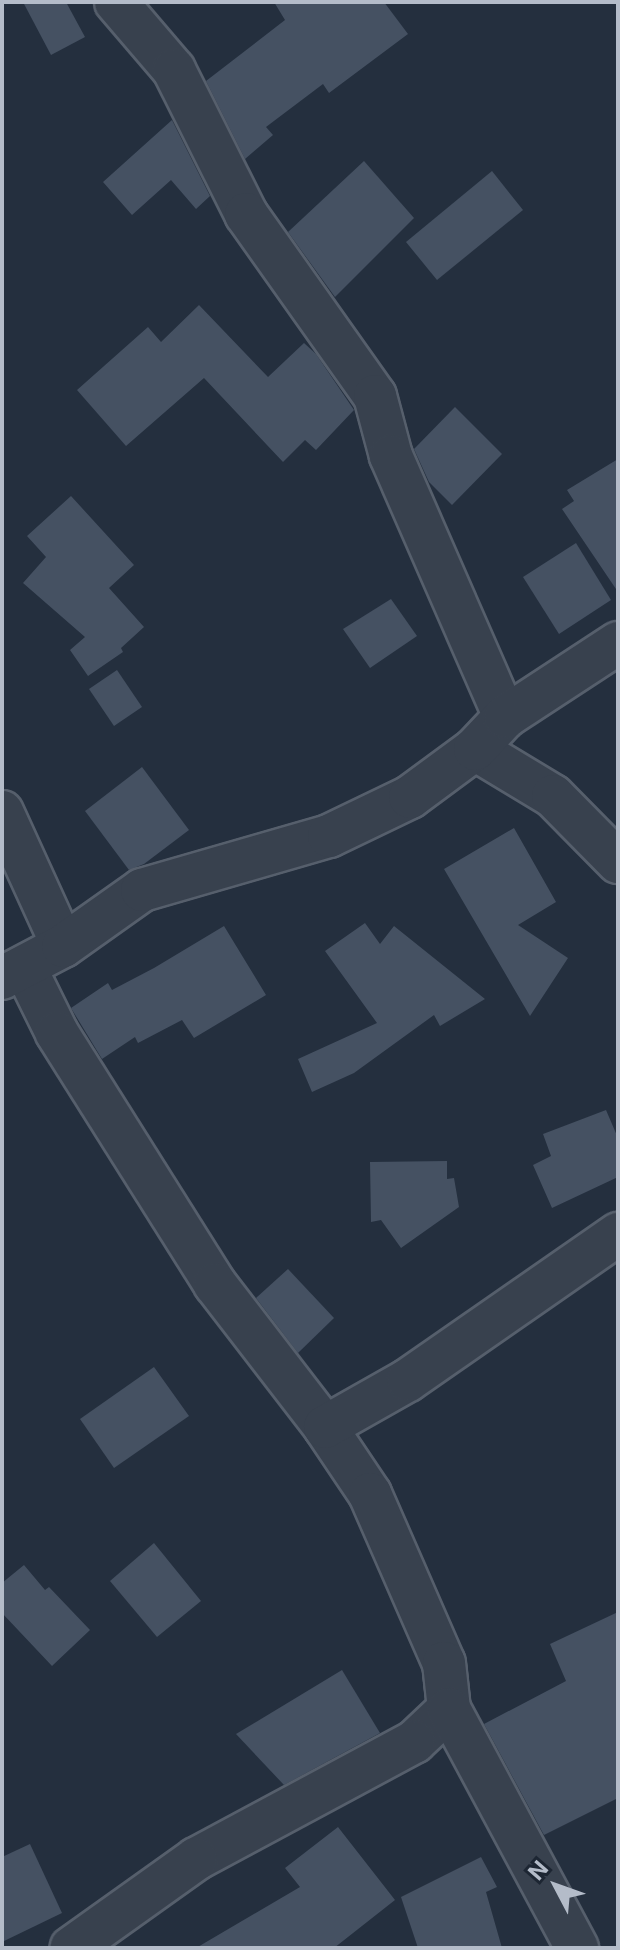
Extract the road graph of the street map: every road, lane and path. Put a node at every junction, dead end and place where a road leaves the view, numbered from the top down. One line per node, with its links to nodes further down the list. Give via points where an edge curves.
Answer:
1 (116, 2): 3 (street, via 174,70 246,214 375,396 391,456)
2 (618, 643): 3 (street)
3 (505, 717): 4 (street)
4 (475, 749): 6 (street, via 553,796); 7 (street, via 410,797 329,836 142,890)
5 (2, 812): 7 (street)
6 (618, 862)
7 (63, 946): 8 (street)
8 (14, 973): 10 (street, via 215,1284)
9 (618, 1234): 10 (street, via 408,1380)
10 (325, 1427): 11 (street, via 370,1494 444,1663)
11 (449, 1709): 12 (street, via 414,1742 196,1859); 13 (street)
12 (71, 1948)
13 (577, 1948)

